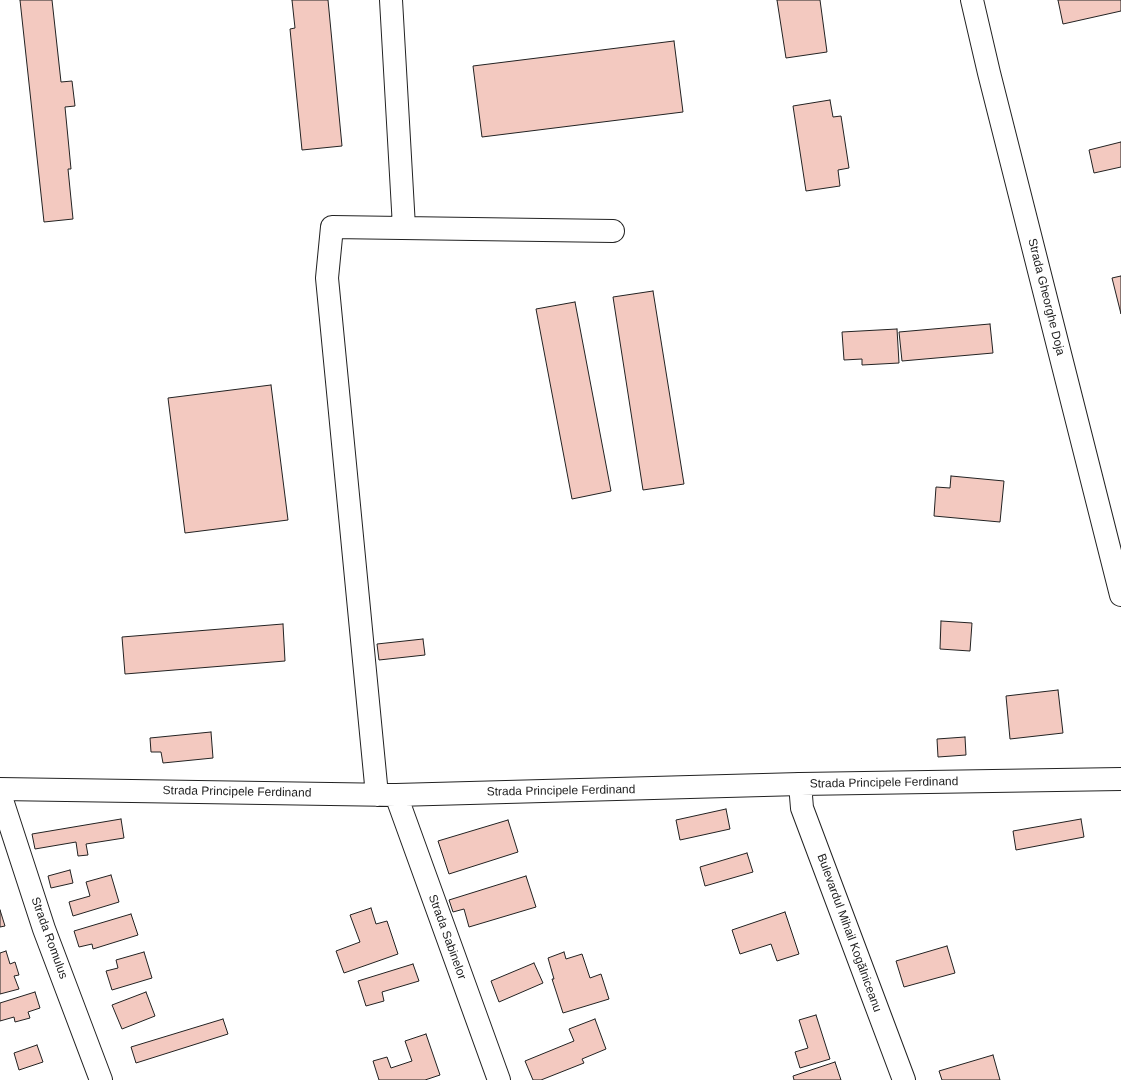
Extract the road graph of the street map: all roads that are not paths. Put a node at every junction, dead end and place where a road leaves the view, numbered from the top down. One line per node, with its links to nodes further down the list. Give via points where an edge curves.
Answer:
1 (391, 0): 3 (street)
2 (972, 0): 5 (street, Strada Gheorghe Doja)
3 (404, 227): 4 (street); 10 (street, Strada Sabinelor, via 332,227 327,278)
4 (613, 231)
5 (1121, 595)
6 (1121, 779): 7 (street, Strada Principele Ferdinand)
7 (800, 784): 10 (street, Strada Principele Ferdinand); 13 (street, Bulevardul Mihail Kogălniceanu, via 802,808)
8 (0, 789): 10 (street, Strada Principele Ferdinand)
9 (0, 794): 11 (street, Strada Romulus, via 44,929)
10 (386, 795): 12 (street, Strada Sabinelor)
11 (101, 1080)
12 (498, 1080)
13 (904, 1080)

